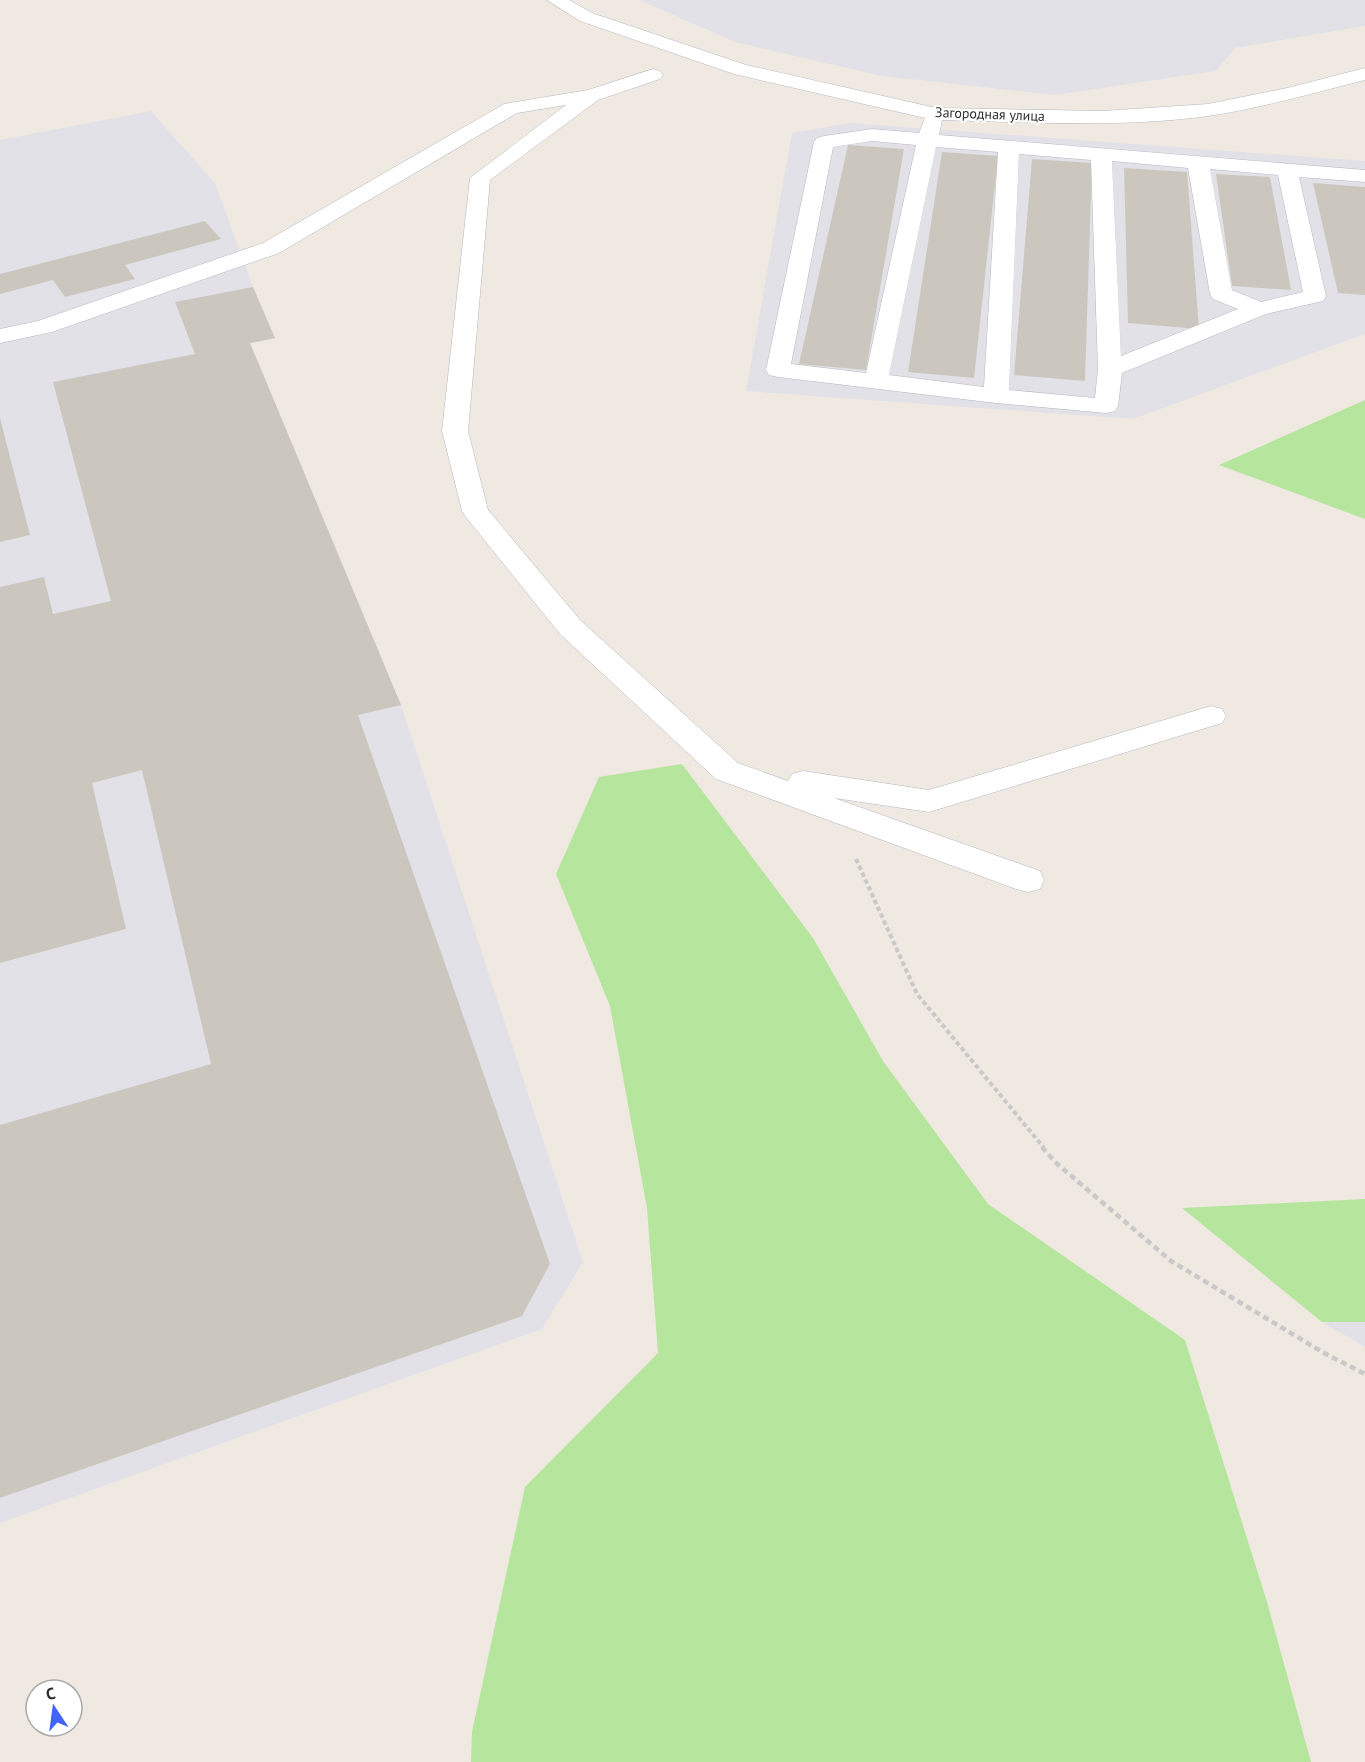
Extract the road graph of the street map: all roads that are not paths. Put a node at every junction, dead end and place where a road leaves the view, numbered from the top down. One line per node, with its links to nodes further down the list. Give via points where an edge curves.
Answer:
1 (556, 0): 2 (lane, Загородная улица, via 586,17)
2 (741, 70): 4 (lane, via 672,74); 5 (lane, Загородная улица)
3 (1365, 75): 5 (lane, Загородная улица, via 1208,110 1103,117)
4 (591, 96): 13 (lane, via 511,108 271,248 44,327); 18 (lane, via 480,178 455,431 475,511 570,627)
5 (936, 114): 6 (lane)
6 (927, 140): 7 (lane); 15 (lane); 15 (lane, via 872,135 824,142 778,370)
7 (1009, 147): 8 (lane); 16 (lane)
8 (1101, 155): 9 (lane); 14 (lane)
9 (1198, 163): 10 (lane); 12 (lane, via 1221,294)
10 (1287, 170): 11 (lane); 12 (lane, via 1315,296)
11 (1365, 176)
12 (1259, 309): 14 (lane)
13 (0, 336)
14 (1110, 369): 16 (lane, via 1107,405)
15 (876, 381): 16 (lane)
16 (996, 396)
17 (1211, 716): 18 (lane, via 929,801)
18 (727, 771): 19 (lane)
19 (1028, 880)

